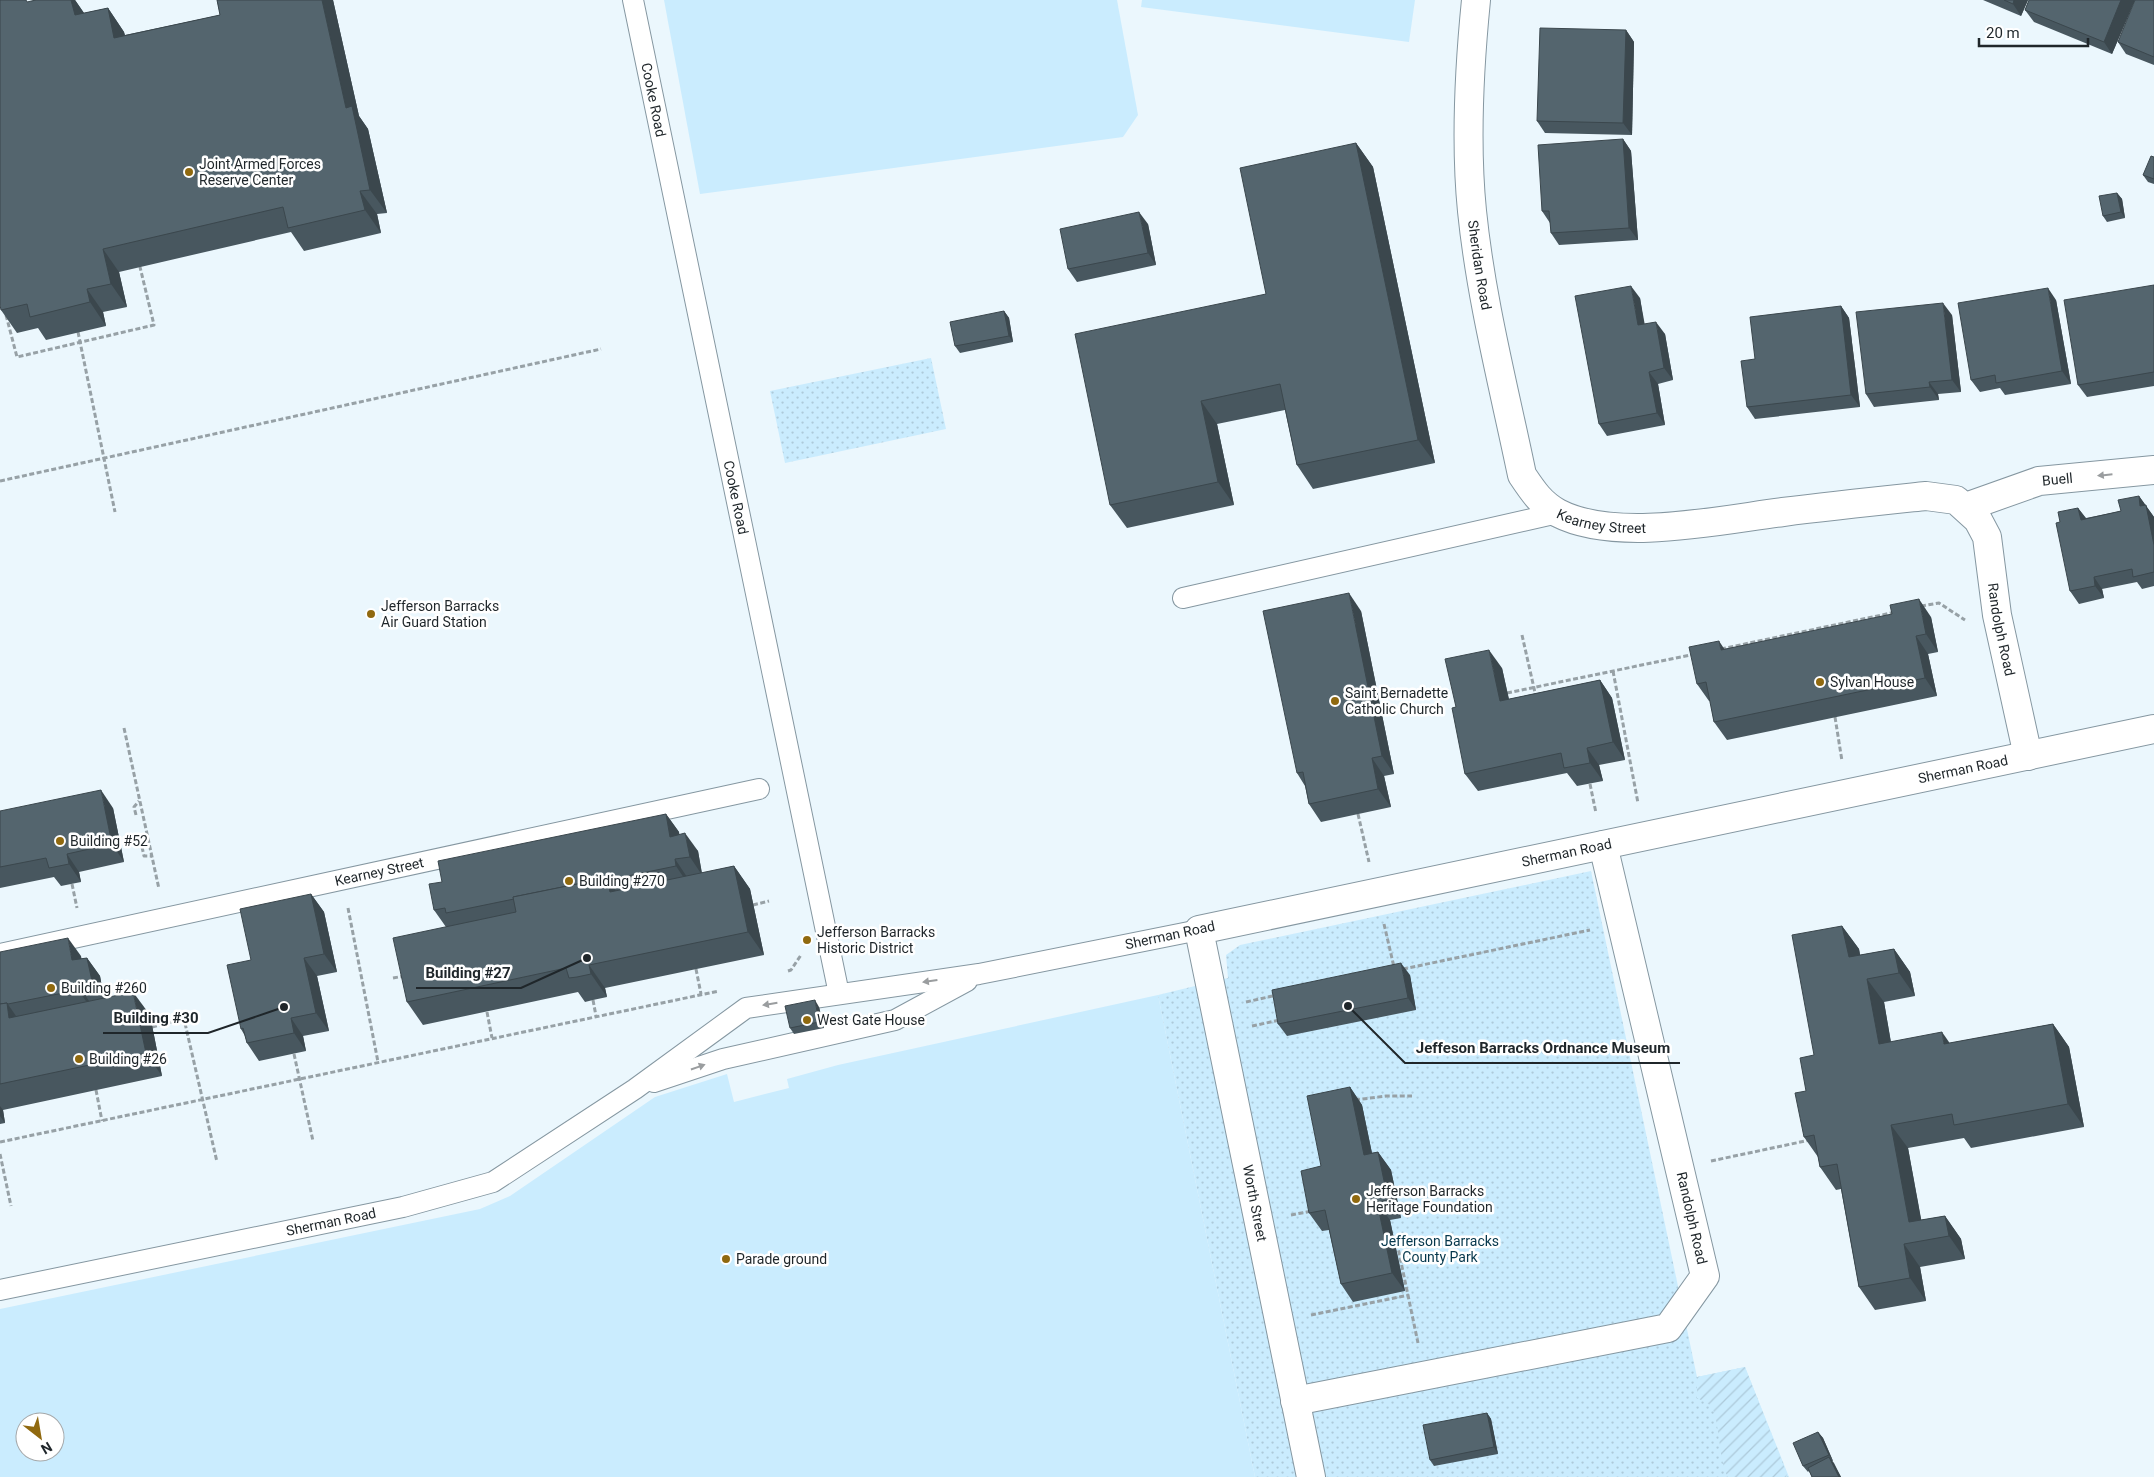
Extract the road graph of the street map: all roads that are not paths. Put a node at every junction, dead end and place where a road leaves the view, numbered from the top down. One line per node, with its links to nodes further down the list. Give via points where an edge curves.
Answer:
1 (634, 0): 14 (lane, Cooke Road)
2 (1476, 0): 5 (street, Sheridan Road, via 1467,130 1472,212 1485,298 1522,475 1536,497)
3 (2154, 470): 4 (street, Buell, one-way to 4, via 2039,482)
4 (1966, 507): 5 (street, Kearney Street, via 1956,500 1926,496 1684,525 1622,528 1585,522); 8 (street, Randolph Road, via 1987,537 1997,615)
5 (1558, 513): 6 (lane, Kearney Street)
6 (1183, 598)
7 (2154, 729): 8 (street, Sherman Road)
8 (2028, 756): 10 (street, Sherman Road)
9 (758, 789): 12 (lane, Kearney Street)
10 (1603, 845): 11 (street, Sherman Road); 17 (street, Randolph Road, via 1705,1276 1668,1328)
11 (1199, 930): 13 (lane, Sherman Road); 17 (street, Worth Street)
12 (0, 954)
13 (979, 974): 14 (lane, one-way to 14); 15 (lane, one-way to 13, via 723,1059 895,1020)
14 (839, 994): 15 (lane, one-way to 15, via 746,1008)
15 (636, 1089): 16 (lane, Sherman Road, via 493,1182 403,1207)
16 (0, 1290)
17 (1295, 1401): 18 (street, Worth Street)
18 (1311, 1477)

